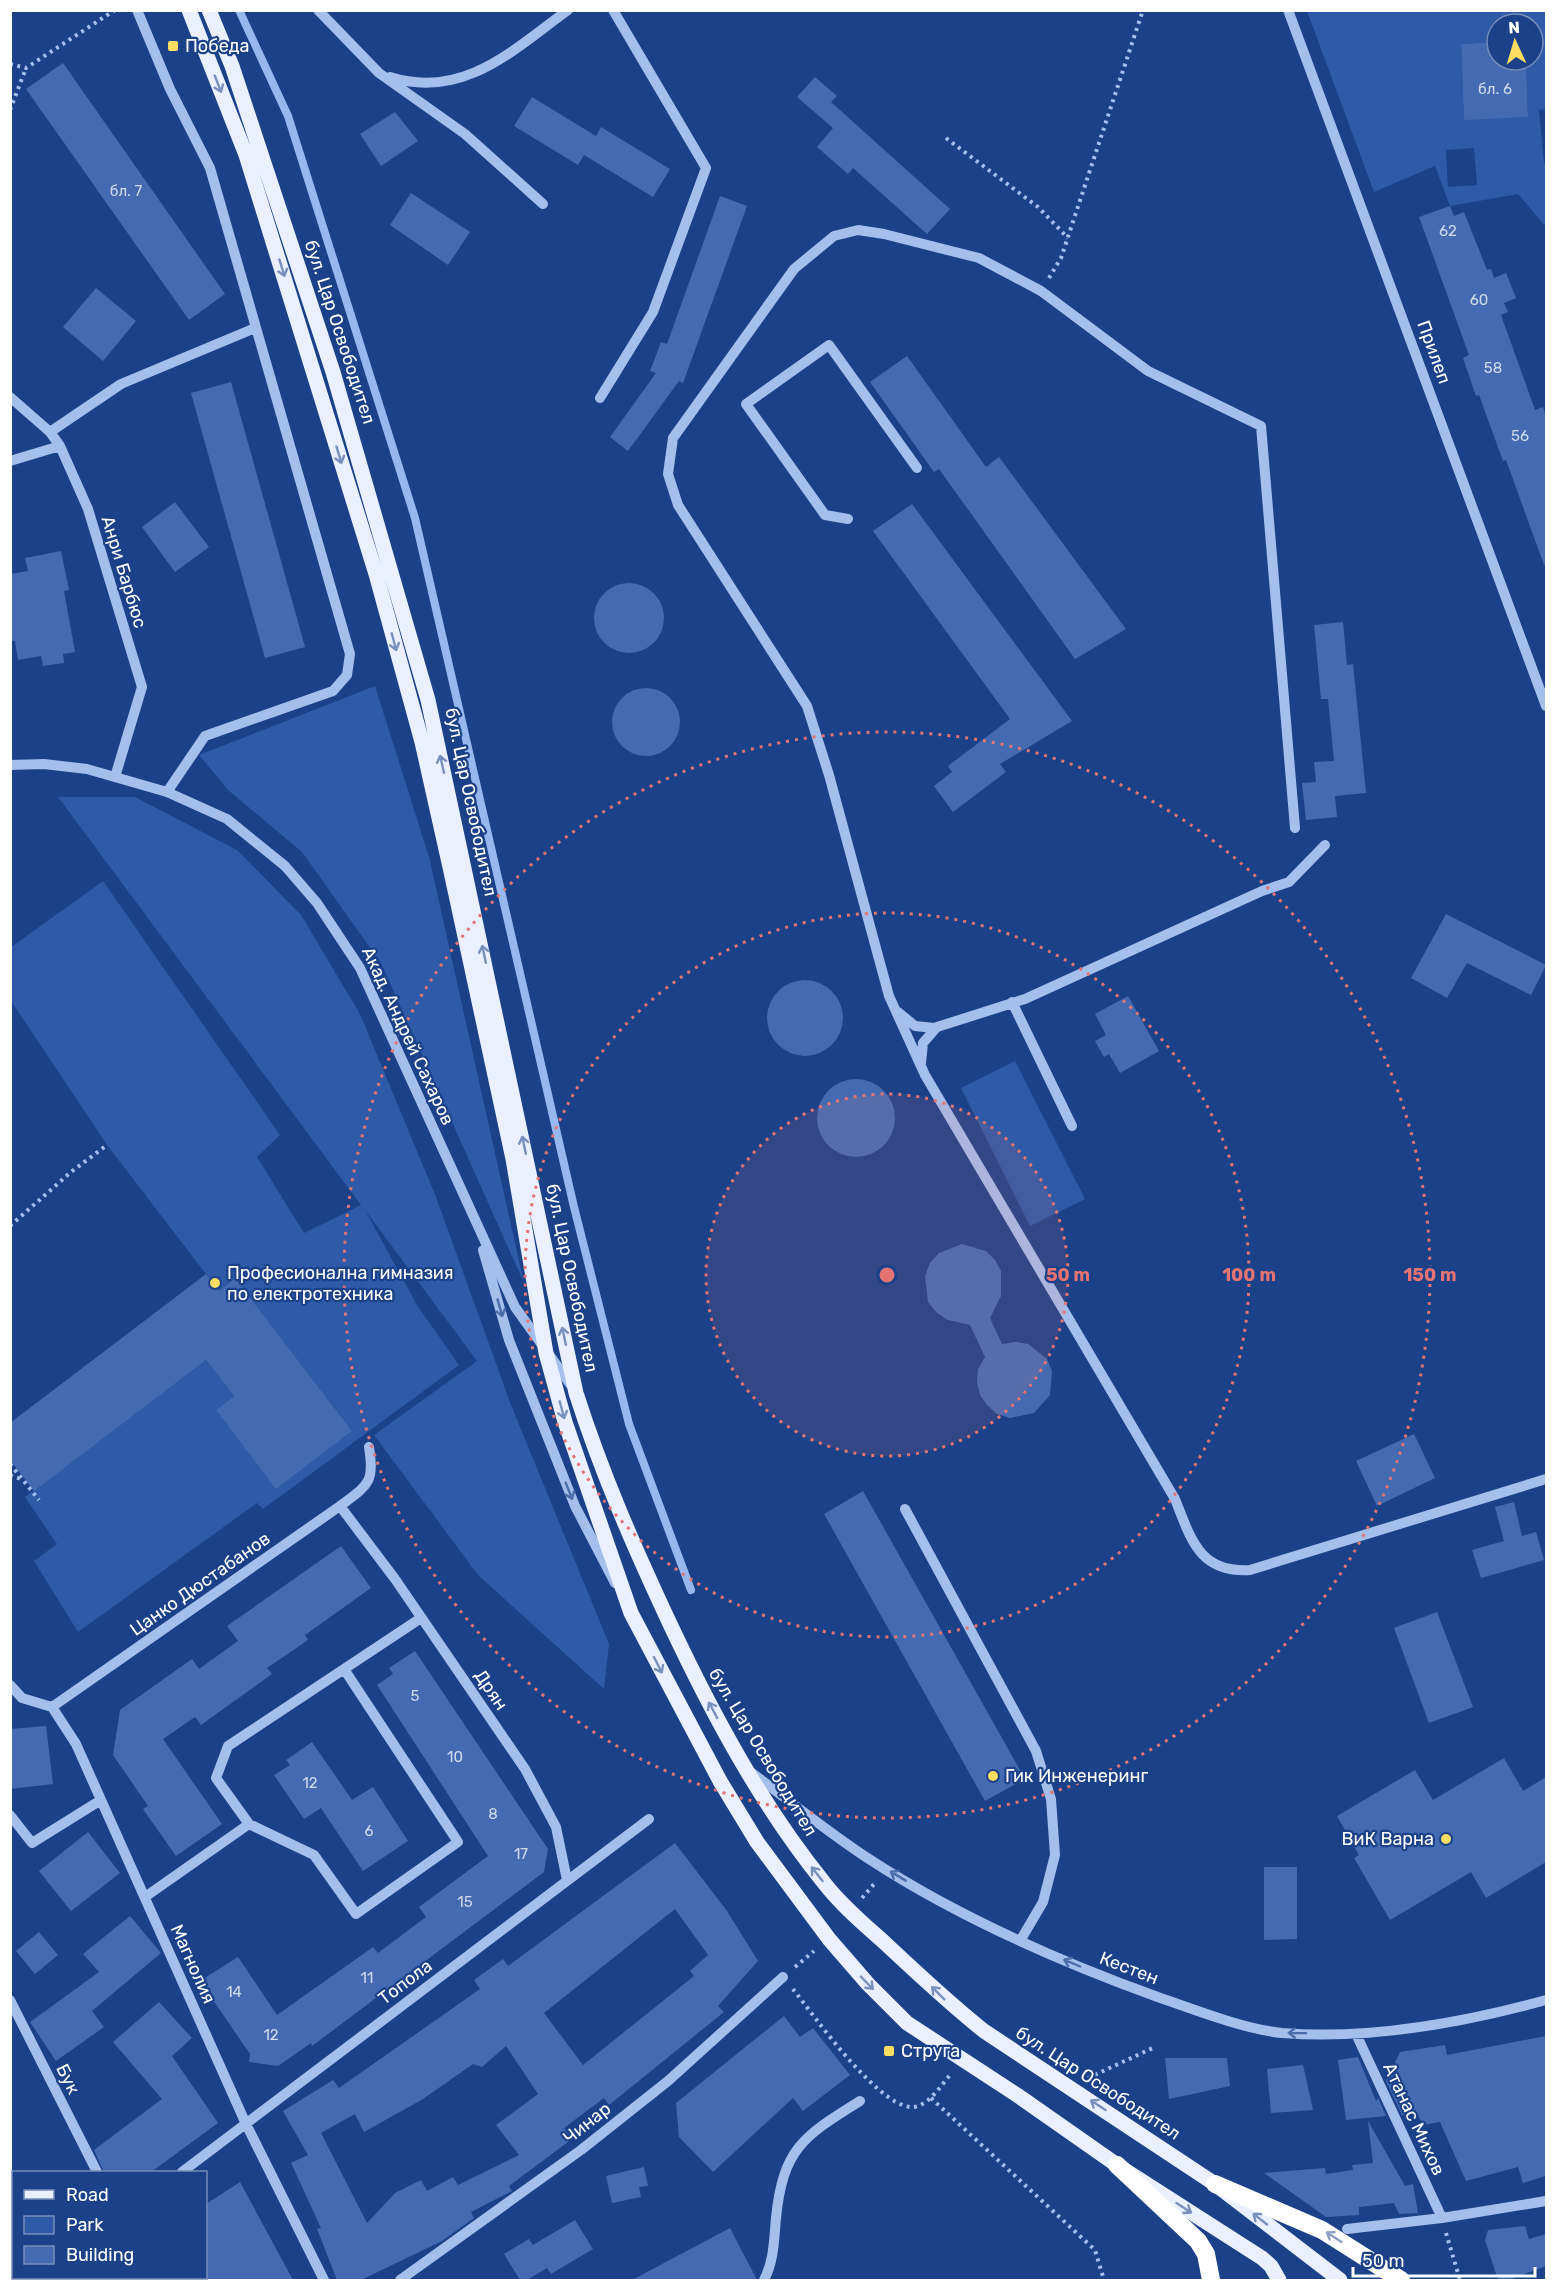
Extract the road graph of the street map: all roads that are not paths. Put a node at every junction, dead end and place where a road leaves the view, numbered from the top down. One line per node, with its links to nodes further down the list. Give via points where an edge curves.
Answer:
1 (137, 10): 10 (street, via 170,89 210,168)
2 (189, 10): 30 (main road, бул. Цар Освободител, one-way to 30, via 246,155 276,248 376,574 422,742 513,1159)
3 (209, 10): 31 (main road, бул. Цар Освободител, one-way to 3, via 428,700 333,372 232,66)
4 (318, 10): 8 (street)
5 (568, 10): 8 (street, via 482,72 444,83 408,82)
6 (613, 10): 12 (street, via 706,168 653,312)
7 (1288, 10): 18 (street, Прилеп)
8 (379, 73): 9 (street, via 465,135)
9 (543, 204)
10 (255, 328): 13 (street, via 121,384); 21 (street, via 350,665 333,691 205,736)
11 (10, 397): 13 (street, Анри Барбюс)
12 (600, 398)
13 (50, 432): 14 (street, Анри Барбюс)
14 (60, 446): 15 (street); 20 (street, Анри Барбюс, via 88,509 142,687)
15 (10, 461)
16 (917, 468): 17 (street, via 829,345 746,404 825,515)
17 (848, 519)
18 (1546, 706)
19 (10, 765): 20 (street, Акад. Андрей Сахаров, via 44,764)
20 (115, 777): 21 (street, Акад. Андрей Сахаров)
21 (167, 792): 29 (street, Акад. Андрей Сахаров, via 227,819 285,866 317,903 360,968)
22 (1295, 828): 24 (street, via 1261,426 1148,371 1041,291 979,258 876,232 858,230 834,236 794,269 673,438 669,474 678,505 807,706)
23 (1325, 845): 25 (street, via 1289,882)
24 (889, 996): 26 (street, via 907,1022 925,1029); 27 (street)
25 (1012, 1002): 26 (street); 28 (street)
26 (943, 1025): 27 (street, via 923,1043 921,1065)
27 (925, 1075): 33 (street, via 1175,1499 1192,1541 1210,1562 1222,1568 1250,1570)
28 (1072, 1126)
29 (471, 1212): 30 (street, via 515,1307); 36 (street, one-way to 36, via 509,1340 575,1506)
30 (546, 1353): 31 (street); 36 (main road, бул. Цар Освободител, one-way to 36, via 565,1422)
31 (576, 1393): 41 (main road, бул. Цар Освободител, one-way to 31, via 696,1679 622,1522)
32 (369, 1447): 34 (street, Цанко Дюстабанов, via 373,1469 369,1484)
33 (1546, 1479)
34 (340, 1506): 37 (street, Дрян); 40 (street, Цанко Дюстабанов)
35 (905, 1509): 48 (street, via 1036,1751 1051,1799 1055,1855 1043,1902)
36 (631, 1613): 55 (main road, бул. Цар Освободител, one-way to 55, via 720,1781 757,1842 829,1939 868,1984 908,2023)
37 (421, 1618): 38 (street); 46 (street, Дрян, via 525,1769 556,1827)
38 (344, 1669): 45 (street, via 228,1746 216,1778); 45 (street, via 458,1842 356,1914 314,1855)
39 (10, 1684): 40 (street, via 22,1698)
40 (52, 1707): 42 (street, Магнолия, via 76,1744)
41 (746, 1770): 48 (street, Кестен, one-way to 41, via 945,1904 868,1858); 58 (main road, бул. Цар Освободител, one-way to 41, via 984,2031 950,2004 826,1886)
42 (101, 1800): 43 (street, via 32,1843); 47 (street, Магнолия)
43 (10, 1815)
44 (649, 1819): 46 (street, Топола)
45 (249, 1824): 47 (street)
46 (567, 1880): 54 (street, Топола)
47 (145, 1897): 54 (street, Магнолия)
48 (1020, 1941): 52 (street, Кестен, one-way to 48, via 1280,2032 1208,2015)
49 (783, 1977): 63 (street, Чинар, via 651,2094 581,2150)
50 (10, 2000): 56 (street, Бук)
51 (1546, 2000): 52 (street, Кестен, via 1496,2013)
52 (1356, 2034): 60 (street, Атанас Михов)
53 (860, 2101): 64 (street, via 810,2132 788,2163 778,2193 771,2266)
54 (246, 2124): 57 (street, Топола); 62 (street, Магнолия)
55 (1117, 2165): 65 (highway, via 1198,2241 1206,2254); 66 (main road, бул. Цар Освободител, one-way to 66, via 1262,2258)
56 (96, 2171)
57 (183, 2171)
58 (1215, 2184): 67 (main road, бул. Цар Освободител, one-way to 58); 68 (highway, one-way to 58, via 1322,2230)
59 (1546, 2201): 60 (street)
60 (1442, 2218): 61 (street)
61 (1347, 2229)
62 (324, 2280)
63 (400, 2280)
64 (764, 2280)
65 (1211, 2280)
66 (1279, 2280)
67 (1340, 2280)
68 (1401, 2280)

